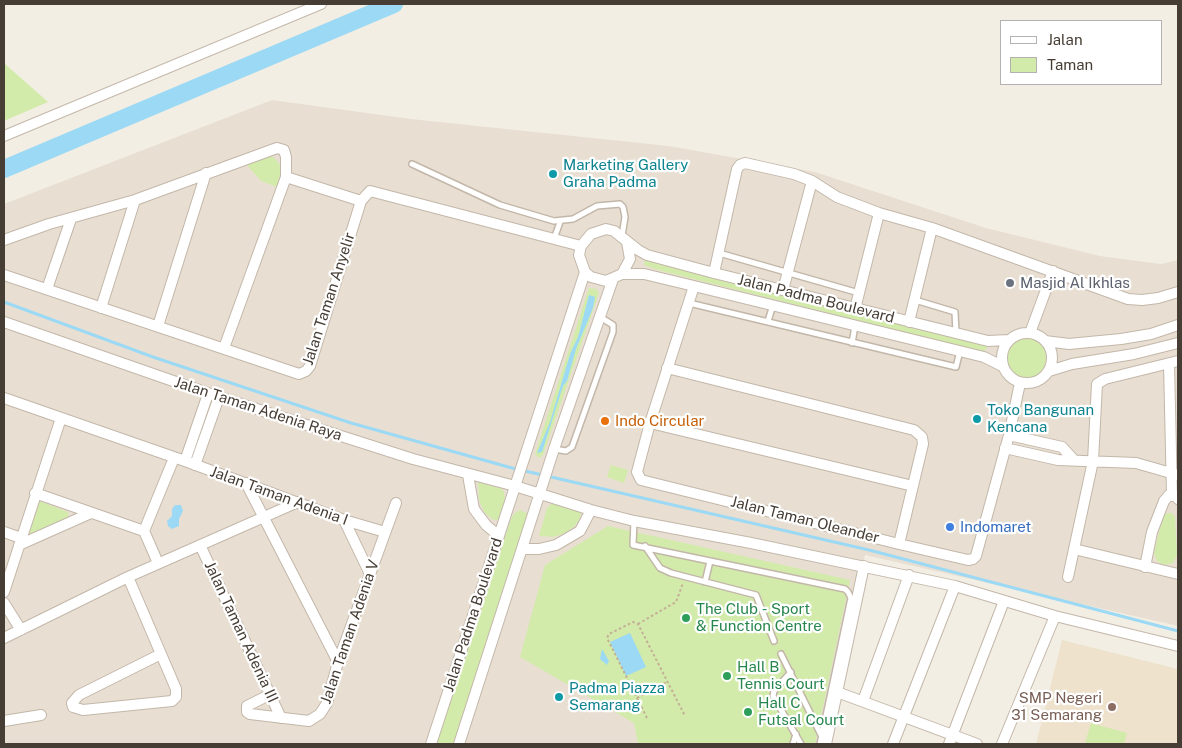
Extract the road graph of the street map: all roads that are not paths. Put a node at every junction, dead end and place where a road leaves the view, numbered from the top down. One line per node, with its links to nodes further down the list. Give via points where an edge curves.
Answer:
1 (321, 4): 2 (street)
2 (4, 136)
3 (412, 164): 11 (lane, via 500,204)
4 (206, 173): 5 (street, via 277,148 284,150); 7 (street); 39 (street)
5 (286, 177): 8 (street); 47 (street)
6 (812, 181): 9 (street, via 837,197); 17 (street, via 755,165 740,165); 21 (street)
7 (135, 200): 10 (street); 32 (street)
8 (361, 201): 13 (street, via 366,194 375,191); 47 (street, Jalan Taman Anyelir, via 306,371 299,374)
9 (879, 213): 12 (street); 28 (street)
10 (71, 219): 15 (street); 25 (street)
11 (560, 222): 13 (lane); 14 (lane, via 597,206 620,204 625,217)
12 (932, 228): 18 (street); 29 (street)
13 (554, 239): 16 (street)
14 (624, 239): 16 (street, via 614,231 598,230 584,239); 20 (street, Jalan Padma Boulevard, via 647,254); 23 (street, via 630,259)
15 (4, 240)
16 (580, 246): 19 (street, via 579,255)
17 (718, 253): 20 (street); 21 (lane)
18 (1053, 271): 27 (street, via 1128,299 1158,298); 42 (street)
19 (585, 272): 23 (street, via 598,280); 70 (street, Jalan Padma Boulevard)
20 (714, 273): 26 (street, Jalan Padma Boulevard)
21 (787, 273): 26 (street); 28 (lane)
22 (4, 275): 25 (street, Jalan Taman Anyelir)
23 (617, 277): 24 (street, Jalan Padma Boulevard, via 644,274); 34 (street)
24 (694, 286): 30 (street); 31 (street, Jalan Padma Boulevard)
25 (48, 289): 32 (street, Jalan Taman Anyelir)
26 (782, 290): 33 (street, Jalan Padma Boulevard)
27 (1178, 292)
28 (859, 293): 33 (street)
29 (915, 300): 37 (street); 41 (lane, via 955,312)
30 (688, 303): 35 (lane); 51 (street)
31 (773, 305): 35 (lane); 40 (street, Jalan Padma Boulevard)
32 (101, 308): 39 (street, Jalan Taman Anyelir)
33 (855, 309): 37 (street, Jalan Padma Boulevard)
34 (599, 317): 61 (street); 61 (lane, via 613,325 613,332 572,447 566,451)
35 (768, 321): 45 (lane)
36 (4, 322): 54 (street, Jalan Taman Adenia Raya)
37 (910, 322): 41 (street, Jalan Padma Boulevard)
38 (1178, 325): 44 (street, via 1121,339 1069,344)
39 (158, 326): 47 (street, Jalan Taman Anyelir)
40 (856, 326): 45 (lane); 48 (street, Jalan Padma Boulevard)
41 (956, 333): 43 (street, Jalan Padma Boulevard, via 988,341)
42 (1030, 333): 43 (street, via 1015,335); 44 (street)
43 (1008, 340): 50 (street, via 1001,357)
44 (1045, 341): 52 (street, via 1052,355)
45 (852, 343): 48 (lane, via 956,367)
46 (1178, 343): 52 (street)
47 (224, 348)
48 (960, 351): 50 (street, Jalan Padma Boulevard)
49 (1174, 363): 65 (street, via 1105,379 1097,384); 68 (street)
50 (1002, 366): 53 (street, via 1012,379)
51 (667, 368): 57 (street); 71 (street, via 914,430 922,436 923,444)
52 (1049, 371): 53 (street, via 1036,382)
53 (1020, 383): 58 (street)
54 (214, 395): 66 (street); 67 (street, Jalan Taman Adenia Raya)
55 (4, 398): 56 (street, Jalan Taman Adenia I)
56 (62, 418): 63 (street, Jalan Taman Adenia I); 72 (street)
57 (650, 423): 71 (street); 87 (street, Jalan Taman Oleander, via 637,472 641,480)
58 (1009, 435): 59 (street); 60 (street)
59 (1045, 444): 62 (street); 64 (street, via 1062,447)
60 (1005, 448): 62 (street); 87 (street, Jalan Taman Oleander, via 976,556 968,560)
61 (553, 451): 73 (street, Jalan Padma Boulevard)
62 (1042, 457): 64 (street)
63 (174, 458): 66 (street, Jalan Taman Adenia I); 82 (street)
64 (1073, 459): 65 (street)
65 (1094, 461): 68 (street, via 1136,463); 91 (street)
66 (190, 463): 69 (street, Jalan Taman Adenia I)
67 (468, 475): 70 (street, Jalan Taman Adenia Raya); 85 (street, via 474,508)
68 (1176, 475): 74 (street)
69 (246, 483): 75 (street, Jalan Taman Adenia I); 79 (street)
70 (515, 486): 73 (street, Jalan Taman Adenia Raya); 85 (street, Jalan Padma Boulevard)
71 (913, 486): 87 (street)
72 (35, 493): 78 (street); 86 (street)
73 (540, 493): 77 (street, Jalan Taman Adenia Raya); 90 (street, Jalan Padma Boulevard)
74 (1175, 497): 95 (street, via 1164,501 1152,532)
75 (298, 502): 79 (street); 80 (street, Jalan Taman Adenia I)
76 (396, 503): 84 (street, Jalan Taman Adenia V)
77 (591, 510): 81 (street, Jalan Taman Adenia Raya); 90 (street, via 580,531 556,545)
78 (91, 513): 82 (street); 86 (street)
79 (263, 517): 88 (street); 113 (street)
80 (344, 520): 84 (street, Jalan Taman Adenia I); 96 (street)
81 (634, 521): 89 (lane, via 633,545); 94 (street, Jalan Taman Adenia Raya)
82 (144, 531): 93 (street)
83 (4, 532): 86 (street)
84 (385, 532): 96 (street, Jalan Taman Adenia V)
85 (499, 536): 125 (street, Jalan Padma Boulevard)
86 (20, 542): 103 (street)
87 (899, 544)
88 (200, 546): 93 (street); 116 (street, Jalan Taman Adenia III)
89 (645, 546): 92 (lane); 101 (lane, via 660,568)
90 (522, 549): 126 (street, Jalan Padma Boulevard)
91 (1074, 550): 95 (street); 100 (street)
92 (710, 560): 101 (lane); 124 (lane, via 848,592 850,598)
93 (158, 563): 99 (street)
94 (864, 566): 98 (street, Jalan Taman Adenia Raya); 115 (street)
95 (1145, 567): 97 (street)
96 (370, 574): 113 (street, Jalan Taman Adenia V)
97 (1178, 574)
98 (909, 575): 102 (street, Jalan Taman Adenia Raya); 117 (street)
99 (128, 577): 107 (street); 111 (street)
100 (1068, 577)
101 (705, 582): 109 (lane, via 756,595)
102 (955, 586): 104 (street, Jalan Taman Adenia Raya); 119 (street)
103 (4, 592)
104 (1004, 601): 106 (street, Jalan Taman Adenia Raya); 123 (street)
105 (4, 603): 107 (street)
106 (1054, 616): 110 (street, Jalan Taman Adenia Raya); 132 (street)
107 (21, 630): 108 (street)
108 (4, 638)
109 (774, 641)
110 (1178, 646)
111 (161, 654): 111 (street, via 176,689 172,702 83,710 73,707 72,702 79,695)
112 (781, 654): 114 (lane)
113 (338, 662): 120 (street, Jalan Taman Adenia V, via 327,703 320,714 309,720)
114 (791, 672): 122 (lane, via 773,696); 124 (lane)
115 (838, 692): 117 (street); 124 (street)
116 (271, 694): 120 (street, Jalan Taman Adenia III); 120 (street, Jalan Taman Adenia V, via 247,706 247,712)
117 (863, 701): 119 (street)
118 (41, 716): 121 (street)
119 (904, 717): 123 (street); 130 (street)
120 (281, 718)
121 (4, 721)
122 (796, 734): 127 (lane); 128 (lane)
123 (951, 740): 131 (street)
124 (824, 741): 129 (lane)
125 (431, 744)
126 (459, 744)
127 (793, 744)
128 (801, 744)
129 (820, 744)
130 (893, 744)
131 (977, 744)
132 (1002, 744)

